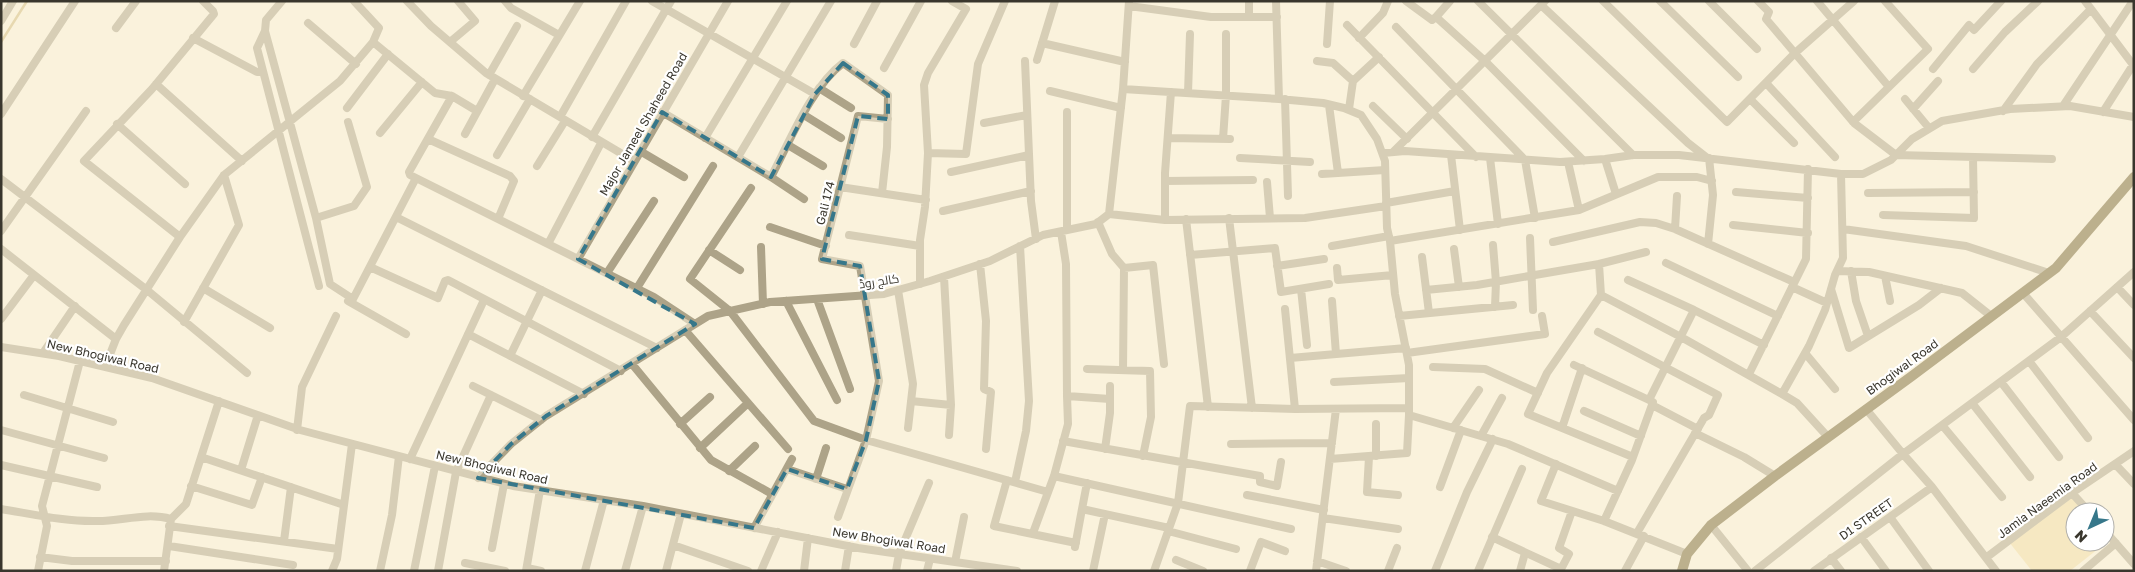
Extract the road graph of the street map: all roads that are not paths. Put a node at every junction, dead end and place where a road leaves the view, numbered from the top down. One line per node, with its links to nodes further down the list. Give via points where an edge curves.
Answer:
1 (13, 1): 48 (street)
2 (74, 1): 122 (street)
3 (203, 1): 61 (street, via 214,12)
4 (282, 1): 54 (street, via 266,20)
5 (354, 1): 63 (street, via 380,28)
6 (407, 1): 64 (street)
7 (458, 1): 64 (street, via 475,22)
8 (505, 1): 59 (street, via 511,8)
9 (626, 1): 126 (street)
10 (652, 1): 42 (street)
11 (671, 1): 42 (street)
12 (728, 1): 56 (street, Major Jameel Shaheed Road)
13 (787, 1): 73 (street)
14 (831, 1): 87 (street)
15 (877, 1): 66 (street)
16 (921, 1): 82 (street)
17 (952, 1): 148 (street, via 966,9 924,85)
18 (1005, 1): 148 (street, via 978,64 966,154)
19 (1055, 1): 65 (street)
20 (1249, 1): 44 (street)
21 (1276, 1): 45 (street)
22 (1330, 1): 67 (street)
23 (1388, 1): 62 (street, via 1383,13)
24 (1406, 1): 46 (street, via 1432,20)
25 (1450, 1): 46 (street)
26 (1478, 1): 55 (street)
27 (1603, 1): 105 (street, via 1725,122)
28 (1660, 1): 88 (street)
29 (1710, 1): 68 (street)
30 (1758, 1): 69 (street, via 1769,12 1766,19)
31 (1817, 1): 47 (street)
32 (1854, 1): 47 (street)
33 (1885, 1): 94 (street, via 1928,49)
34 (2001, 1): 83 (street, via 1974,30 1969,26)
35 (2038, 1): 84 (street)
36 (2085, 1): 43 (street)
37 (135, 2): 53 (street)
38 (577, 2): 59 (street)
39 (1543, 3): 55 (street); 161 (street, via 1688,143)
40 (1129, 4): 44 (street, via 1211,17); 79 (street)
41 (2132, 6): 60 (street)
42 (666, 9): 56 (street); 137 (street)
43 (2090, 9): 60 (street); 115 (street, via 2037,64)
44 (1249, 17): 45 (street)
45 (1277, 17): 104 (street)
46 (1436, 18): 78 (street)
47 (1833, 20): 69 (street); 94 (street)
48 (1, 21)
49 (308, 23): 80 (street)
50 (1347, 25): 62 (street)
51 (517, 26): 86 (street)
52 (1396, 27): 96 (street)
53 (116, 28)
54 (265, 31): 71 (street); 74 (street, via 257,48)
55 (1513, 33): 78 (street); 152 (street)
56 (709, 34): 73 (street); 118 (street, Major Jameel Shaheed Road)
57 (1190, 34): 100 (street)
58 (1226, 34): 101 (street)
59 (559, 35): 103 (street)
60 (2111, 35): 81 (street); 109 (street)
61 (193, 38): 85 (street, via 256,72); 93 (street)
62 (1359, 38): 72 (street)
63 (373, 42): 70 (street); 80 (street)
64 (450, 42): 86 (street)
65 (1042, 43): 75 (street); 79 (street)
66 (854, 44)
67 (1327, 44)
68 (1757, 49)
69 (1795, 53): 92 (street); 130 (street)
70 (388, 54): 91 (street); 110 (street)
71 (272, 56): 74 (street); 128 (street)
72 (1379, 57): 89 (street); 121 (street)
73 (754, 58): 87 (street); 139 (street)
74 (260, 59): 85 (street)
75 (1037, 60)
76 (1025, 61): 124 (street)
77 (1317, 61): 89 (street, via 1332,63)
78 (1485, 61): 96 (street); 168 (street)
79 (1125, 62): 95 (street)
80 (356, 64): 128 (street, via 340,82)
81 (2133, 66): 120 (street)
82 (884, 68)
83 (1933, 69)
84 (1973, 69)
85 (263, 72): 134 (street)
86 (492, 77): 103 (street); 117 (street)
87 (786, 77): 97 (street); 155 (street)
88 (1738, 77)
89 (1353, 81): 113 (street)
90 (1938, 81): 114 (street)
91 (422, 82): 102 (street, via 435,93); 135 (street)
92 (1766, 83): 105 (street); 157 (street)
93 (156, 84): 132 (street); 166 (street)
94 (1889, 86): 130 (street)
95 (1123, 89): 99 (street); 112 (street)
96 (1457, 89): 121 (street); 164 (street)
97 (817, 91): 111 (street); 123 (street); 127 (street, via 843,62 888,95)
98 (1050, 91): 112 (street)
99 (1171, 92): 100 (street); 141 (street)
100 (1188, 93): 101 (street)
101 (1226, 95): 104 (street); 141 (street, via 1226,139)
102 (452, 96): 117 (street); 138 (street)
103 (526, 98): 126 (street); 154 (street)
104 (1282, 99): 107 (street); 163 (street)
105 (1750, 99): 143 (street)
106 (1905, 99): 114 (street)
107 (1329, 105): 113 (street); 177 (street)
108 (1373, 106): 142 (street)
109 (2063, 106): 115 (street); 120 (street)
110 (347, 108)
111 (851, 108)
112 (1121, 108): 210 (street)
113 (1349, 109): 149 (street, via 1361,115 1369,125)
114 (1913, 109): 133 (street)
115 (2003, 110): 133 (street, via 1942,121)
116 (86, 111): 202 (street)
117 (477, 111): 136 (street)
118 (662, 112): 139 (street); 146 (street, Major Jameel Shaheed Road)
119 (1067, 112): 228 (street)
120 (2104, 112): 125 (street)
121 (1433, 113): 142 (street); 156 (street)
122 (1, 114)
123 (804, 115): 140 (street); 145 (street)
124 (1027, 115): 131 (street); 150 (street)
125 (2134, 117)
126 (563, 119): 137 (street); 171 (street)
127 (888, 119): 191 (street, Gali 174, via 858,116); 198 (street)
128 (290, 122): 134 (street); 213 (street)
129 (348, 122): 213 (street, via 367,187 354,206)
130 (1853, 122): 153 (street)
131 (984, 123)
132 (117, 124): 190 (street); 231 (street, via 84,158 85,163)
133 (1929, 128): 153 (street, via 1912,138)
134 (280, 130): 166 (street); 276 (street)
135 (380, 133)
136 (465, 134)
137 (592, 137): 167 (street)
138 (428, 138): 184 (street, via 409,172); 217 (street, via 510,176 514,181)
139 (705, 138): 155 (street)
140 (841, 138)
141 (1168, 138): 187 (street)
142 (1407, 139): 147 (street)
143 (1794, 143)
144 (600, 145): 236 (street)
145 (788, 145): 173 (street); 182 (street)
146 (640, 151): 167 (street, Major Jameel Shaheed Road); 181 (street)
147 (1393, 152): 149 (street); 151 (street)
148 (928, 153): 205 (street)
149 (1383, 153): 175 (street)
150 (1029, 155): 176 (street); 193 (street)
151 (1451, 155): 156 (street); 194 (street)
152 (1633, 155): 161 (street); 165 (street)
153 (1896, 155): 158 (street); 179 (street, via 1863,174)
154 (497, 156)
155 (738, 157): 182 (street)
156 (1476, 157): 160 (street)
157 (1835, 157)
158 (1973, 157): 162 (street); 197 (street)
159 (1240, 158): 163 (street)
160 (1490, 158): 164 (street); 221 (street)
161 (1708, 158): 174 (street); 188 (street)
162 (2052, 158)
163 (1287, 160): 169 (street); 200 (street)
164 (1525, 160): 170 (street); 216 (street)
165 (1605, 160): 168 (street); 199 (street)
166 (242, 161): 180 (street)
167 (634, 161): 251 (street, Major Jameel Shaheed Road)
168 (1584, 161): 170 (street)
169 (1310, 162)
170 (1568, 162): 208 (street)
171 (537, 166)
172 (713, 166): 280 (street)
173 (823, 166)
174 (1808, 169): 179 (street); 204 (street)
175 (1385, 170): 177 (street); 207 (street)
176 (952, 172)
177 (1338, 173): 178 (street)
178 (1322, 174)
179 (1841, 174): 225 (street)
180 (224, 176): 231 (street); 279 (street, via 238,225)
181 (684, 177)
182 (770, 177): 203 (street)
183 (2134, 177): 265 (main road, Bhogiwal Road)
184 (416, 178): 212 (street); 217 (street)
185 (1, 179): 202 (street)
186 (1253, 180): 187 (street)
187 (1165, 181): 219 (street)
188 (1712, 181): 199 (street, via 1698,177 1658,177); 237 (street)
189 (1267, 182): 215 (street)
190 (185, 184)
191 (840, 187): 198 (street); 239 (street, Gali 174)
192 (751, 188): 246 (street)
193 (1031, 191): 209 (street); 233 (street)
194 (1455, 191): 207 (street); 226 (street)
195 (1736, 192): 204 (street)
196 (1868, 192): 197 (street)
197 (1974, 192): 211 (street, via 1974,218)
198 (882, 193): 205 (street)
199 (1616, 194): 208 (street)
200 (1288, 196)
201 (1677, 196): 224 (street)
202 (24, 197): 227 (street); 284 (street)
203 (804, 198)
204 (1808, 198): 229 (street)
205 (926, 200): 240 (street)
206 (654, 201): 264 (street)
207 (1386, 205): 215 (street, via 1305,218); 234 (street)
208 (1579, 210): 216 (street)
209 (943, 211)
210 (1109, 214): 219 (street); 220 (street, کالج روڈ)
211 (1883, 215)
212 (396, 217): 257 (street); 285 (street)
213 (316, 218): 293 (street, via 330,284)
214 (1229, 218): 215 (street); 218 (street); 247 (street)
215 (1270, 218)
216 (1535, 218): 221 (street)
217 (498, 219): 236 (street)
218 (1186, 219): 219 (street); 249 (street)
219 (1165, 220)
220 (1098, 222): 228 (street, کالج روڈ); 258 (street, via 1112,254)
221 (1498, 224): 226 (street)
222 (1733, 225): 229 (street)
223 (770, 228): 239 (street)
224 (1675, 229): 235 (street, via 1640,222); 237 (street)
225 (1843, 229): 261 (street, via 1843,258); 265 (street, via 1966,246)
226 (1460, 230): 234 (street)
227 (1, 231)
228 (1064, 231): 233 (street, کالج روڈ); 365 (street)
229 (1808, 233): 275 (street, via 1806,259)
230 (849, 235): 240 (street)
231 (180, 237): 284 (street)
232 (1530, 238): 268 (street)
233 (1036, 239): 241 (street, کالج روڈ)
234 (1389, 239): 242 (street); 267 (street)
235 (1553, 242)
236 (548, 244): 251 (street)
237 (1708, 244): 275 (street)
238 (1493, 245): 272 (street)
239 (826, 246): 289 (street, via 822,259 860,266)
240 (920, 246): 273 (street)
241 (1020, 246): 254 (street, کالج روڈ); 445 (street, via 1029,401 1026,430)
242 (1332, 246)
243 (761, 248): 298 (street)
244 (1, 249): 266 (street)
245 (1454, 249): 277 (street)
246 (709, 250): 260 (street); 307 (street, via 690,279)
247 (1233, 251): 249 (street); 256 (street, via 1275,248); 377 (street)
248 (1646, 252): 255 (street)
249 (1190, 255): 376 (street)
250 (1422, 256): 287 (street)
251 (578, 259): 264 (street)
252 (1324, 259): 256 (street)
253 (1666, 263): 312 (street)
254 (980, 264): 270 (street, کالج روڈ); 413 (street, via 986,321 984,389 991,392)
255 (1599, 264): 268 (street); 290 (street)
256 (1278, 266): 282 (street, via 1282,292)
257 (370, 267): 292 (street, via 438,298 446,280); 293 (street)
258 (1124, 268): 341 (street, via 1153,265); 348 (street)
259 (1337, 268): 267 (street, via 1338,280)
260 (740, 270)
261 (1837, 270): 262 (street); 283 (street)
262 (1851, 271): 269 (street); 323 (street, via 1856,301)
263 (2134, 272): 278 (street)
264 (607, 273): 280 (street)
265 (2049, 273): 288 (main road, Bhogiwal Road)
266 (34, 275): 301 (street); 314 (street)
267 (1393, 275): 310 (street)
268 (1532, 276): 272 (street); 304 (street)
269 (1885, 276): 281 (street); 296 (street)
270 (944, 277): 273 (street, کالج روڈ); 375 (street)
271 (1628, 280): 305 (street)
272 (1496, 282): 277 (street); 302 (street)
273 (920, 284): 286 (street, کالج روڈ)
274 (1329, 284): 282 (street)
275 (1793, 285): 297 (street); 312 (street)
276 (319, 286)
277 (1459, 287): 287 (street)
278 (2117, 287): 300 (street); 306 (street)
279 (203, 288): 315 (street); 318 (street)
280 (637, 288): 317 (street)
281 (1941, 288): 313 (street, via 1962,293); 323 (street)
282 (1301, 289): 327 (street)
283 (1831, 289): 297 (street); 323 (street, via 1849,348)
284 (147, 290): 315 (street); 326 (street)
285 (542, 290): 316 (street); 330 (street)
286 (898, 290): 289 (street, کالج روڈ); 371 (street, via 913,384)
287 (1426, 290): 308 (street)
288 (2023, 293): 313 (main road, Bhogiwal Road); 325 (street)
289 (864, 295): 291 (street, کالج روڈ); 403 (street, via 878,381)
290 (1601, 295): 324 (street); 360 (street)
291 (817, 299): 294 (street, کالج روڈ); 358 (street)
292 (484, 300): 316 (street); 322 (street)
293 (351, 301): 321 (street)
294 (786, 301): 298 (street, کالج روڈ); 369 (street)
295 (1332, 301): 334 (street)
296 (1890, 301)
297 (1827, 303): 333 (street)
298 (763, 304): 307 (street, کالج روڈ)
299 (1513, 305): 302 (street)
300 (2134, 305)
301 (75, 306): 326 (street); 332 (street)
302 (1495, 307): 308 (street)
303 (1285, 309): 336 (street)
304 (1533, 310)
305 (1694, 310): 324 (street); 328 (street)
306 (2090, 310): 325 (street); 337 (street)
307 (730, 311): 317 (street, کالج روڈ, via 708,316); 403 (street, via 814,421)
308 (1429, 313): 310 (street)
309 (336, 316): 395 (street, via 302,387)
310 (1399, 316): 331 (street)
311 (1542, 316): 331 (street, via 1545,334)
312 (1778, 316): 328 (street)
313 (1991, 316): 382 (main road, Bhogiwal Road)
314 (1, 319)
315 (184, 322): 350 (street)
316 (527, 322): 335 (street); 349 (street)
317 (696, 324): 319 (street, کالج روڈ)
318 (270, 328)
319 (685, 330): 330 (street, کالج روڈ); 373 (street)
320 (1598, 332): 346 (street)
321 (406, 334)
322 (468, 334): 335 (street); 426 (street)
323 (1868, 336)
324 (1681, 337): 346 (street); 351 (street)
325 (2061, 337): 339 (street); 386 (street)
326 (116, 338): 343 (street)
327 (1307, 345)
328 (1764, 345): 351 (street)
329 (1, 347): 332 (street, New Bhogiwal Road)
330 (656, 348): 340 (street, کالج روڈ)
331 (1406, 351): 334 (street); 352 (street)
332 (42, 353): 338 (street, New Bhogiwal Road)
333 (1805, 353): 357 (street); 362 (street)
334 (1336, 354): 336 (street)
335 (510, 356): 361 (street)
336 (1290, 358): 379 (street)
337 (2134, 358)
338 (80, 361): 343 (street, New Bhogiwal Road); 378 (street)
339 (2029, 361): 354 (street); 401 (street)
340 (632, 364): 349 (street, کالج روڈ); 388 (street)
341 (1164, 364)
342 (1574, 364): 345 (street)
343 (105, 367): 370 (street, New Bhogiwal Road, via 152,378)
344 (1433, 367): 360 (street, via 1484,369)
345 (1582, 368): 372 (street); 392 (street)
346 (1665, 368): 372 (street); 396 (street, via 1718,395 1709,415)
347 (1087, 369): 348 (street)
348 (1124, 370): 419 (street, via 1150,371 1151,417)
349 (621, 371): 361 (street, کالج روڈ)
350 (247, 373)
351 (1749, 374): 362 (street)
352 (1409, 378): 353 (street); 383 (street)
353 (1334, 382)
354 (2000, 382): 374 (street); 422 (street)
355 (473, 386): 364 (street)
356 (1110, 386): 368 (street)
357 (1835, 388)
358 (850, 389)
359 (1480, 390): 393 (street)
360 (1538, 393): 392 (street, via 1528,414)
361 (584, 394): 385 (street, کالج روڈ)
362 (1782, 394): 400 (street, via 1797,403)
363 (24, 395): 378 (street)
364 (492, 395): 385 (street); 437 (street)
365 (1067, 396): 368 (street); 404 (street, via 1068,424)
366 (710, 397): 388 (street)
367 (1502, 398): 398 (street)
368 (1110, 399): 414 (street)
369 (837, 400)
370 (219, 401): 384 (street, New Bhogiwal Road); 417 (street)
371 (911, 401): 375 (street); 391 (street)
372 (1651, 402): 396 (street); 399 (street)
373 (748, 403): 410 (street); 412 (street)
374 (1972, 403): 390 (street); 441 (street)
375 (951, 405): 397 (street)
376 (1208, 407): 377 (street); 428 (street, via 1190,406)
377 (1252, 408): 379 (street)
378 (68, 409): 387 (street); 408 (street)
379 (1295, 409): 380 (street)
380 (1336, 409): 383 (street); 405 (street)
381 (1584, 410): 399 (street)
382 (1866, 410): 400 (main road, Bhogiwal Road); 416 (street)
383 (1409, 411): 393 (street); 420 (street, via 1407,453)
384 (258, 416): 395 (street, New Bhogiwal Road); 435 (street)
385 (541, 420): 443 (street, کالج روڈ, via 510,444)
386 (2134, 420)
387 (113, 422)
388 (680, 424): 410 (street)
389 (1376, 424): 420 (street)
390 (1942, 425): 416 (street); 464 (street)
391 (908, 428)
392 (1562, 428): 421 (street)
393 (1457, 429): 398 (street); 454 (street)
394 (1, 430): 408 (street)
395 (297, 430): 406 (street, New Bhogiwal Road)
396 (1696, 431): 440 (street); 490 (street)
397 (948, 435)
398 (1481, 436): 402 (street)
399 (1641, 436): 421 (street)
400 (1828, 437): 440 (main road, Bhogiwal Road)
401 (2088, 438)
402 (1493, 439): 429 (street); 550 (street)
403 (866, 440): 445 (street); 456 (street)
404 (1063, 441): 414 (street); 439 (street)
405 (1332, 442): 407 (street); 425 (street)
406 (352, 444): 418 (street, New Bhogiwal Road); 469 (street)
407 (1231, 444)
408 (58, 445): 423 (street); 438 (street)
409 (755, 446): 436 (street)
410 (700, 448): 436 (street)
411 (826, 448): 444 (street)
412 (788, 449)
413 (986, 449)
414 (1105, 449): 419 (street)
415 (2134, 451): 430 (street, Jamia Naeemia Road)
416 (1903, 454): 455 (street); 556 (street)
417 (201, 456): 435 (street); 450 (street)
418 (399, 456): 426 (street, New Bhogiwal Road); 528 (street, via 392,515)
419 (1143, 456): 428 (street)
420 (1373, 456): 425 (street); 463 (street, via 1367,492)
421 (1633, 457): 458 (street)
422 (2059, 457)
423 (104, 458)
424 (792, 459): 433 (street)
425 (1330, 459): 476 (street)
426 (410, 460): 432 (street, New Bhogiwal Road)
427 (1280, 462): 451 (street)
428 (1183, 464): 451 (street, via 1260,476 1260,482); 468 (street)
429 (1556, 464): 458 (street); 473 (street, via 1541,501)
430 (2115, 464): 449 (street); 460 (street, Jamia Naeemia Road)
431 (1, 465): 438 (street)
432 (435, 466): 437 (street, New Bhogiwal Road); 529 (street)
433 (787, 469): 444 (street); 461 (street)
434 (1522, 469): 491 (street)
435 (241, 470): 442 (street)
436 (729, 471): 461 (street)
437 (456, 472): 443 (street, New Bhogiwal Road); 530 (street)
438 (50, 476): 452 (street); 477 (street, via 42,506)
439 (1054, 476): 447 (street); 459 (street)
440 (1774, 476): 483 (main road, Bhogiwal Road)
441 (2030, 476)
442 (262, 477): 450 (street, via 254,502 249,505); 453 (street)
443 (478, 478): 448 (street, New Bhogiwal Road)
444 (816, 479): 456 (street)
445 (1011, 481): 459 (street); 489 (street, via 994,526)
446 (929, 483): 504 (street)
447 (1087, 483): 468 (street); 472 (street)
448 (504, 484): 457 (street, New Bhogiwal Road); 499 (street)
449 (2134, 484)
450 (191, 486): 482 (street, via 186,504)
451 (1277, 486): 466 (street)
452 (97, 487)
453 (291, 487): 469 (street); 494 (street)
454 (1440, 487)
455 (1932, 487): 479 (street, D1 STREET); 508 (street)
456 (847, 489): 480 (street)
457 (540, 490): 465 (street, New Bhogiwal Road); 520 (street)
458 (1618, 491): 481 (street)
459 (1048, 492): 489 (street)
460 (2072, 493): 467 (street); 508 (street, Jamia Naeemia Road)
461 (772, 494): 484 (street)
462 (1247, 495): 466 (street)
463 (1398, 495)
464 (2002, 498)
465 (604, 500): 470 (street, New Bhogiwal Road); 533 (street)
466 (1275, 501): 476 (street)
467 (2080, 502)
468 (1178, 503): 485 (street); 486 (street)
469 (344, 505): 501 (street)
470 (643, 506): 474 (street, New Bhogiwal Road); 534 (street)
471 (1, 508): 477 (street)
472 (1082, 509): 475 (street); 489 (street, via 1075,545)
473 (1572, 511): 481 (street); 523 (street, via 1559,548 1569,554)
474 (681, 514): 484 (street, New Bhogiwal Road); 496 (street)
475 (1105, 514): 486 (street); 543 (street)
476 (1323, 514): 487 (street); 514 (street)
477 (45, 516): 482 (street, via 97,522 159,515); 507 (street, via 47,526)
478 (964, 516): 515 (street)
479 (1890, 516): 492 (street, D1 STREET); 560 (street)
480 (838, 517)
481 (1604, 521): 490 (street)
482 (170, 522): 494 (street); 497 (street)
483 (1712, 525): 506 (main road, Bhogiwal Road); 555 (street)
484 (754, 528): 488 (street, New Bhogiwal Road)
485 (1291, 528)
486 (1169, 529): 502 (street); 544 (street)
487 (1398, 529)
488 (778, 532): 493 (street, New Bhogiwal Road); 537 (street)
489 (1033, 533)
490 (1640, 535): 506 (street); 553 (street)
491 (1492, 537): 505 (street); 551 (street)
492 (1861, 537): 509 (street, D1 STREET); 559 (street)
493 (808, 538): 498 (street, New Bhogiwal Road); 538 (street)
494 (284, 541): 501 (street)
495 (2116, 543): 517 (street); 522 (street)
496 (673, 545): 535 (street); 536 (street)
497 (169, 546): 513 (street); 518 (street)
498 (849, 546): 504 (street, New Bhogiwal Road); 539 (street)
499 (492, 548)
500 (1397, 548): 549 (street)
501 (338, 549): 527 (street)
502 (1236, 549)
503 (1285, 551): 546 (street, via 1261,542)
504 (899, 554): 510 (street, New Bhogiwal Road); 540 (street)
505 (1525, 554): 523 (street); 552 (street)
506 (1687, 554): 554 (main road, Bhogiwal Road)
507 (40, 557): 512 (street); 524 (street)
508 (1987, 557): 561 (street)
509 (1831, 558): 557 (street, D1 STREET); 558 (street)
510 (930, 559): 515 (street, New Bhogiwal Road); 541 (street)
511 (1176, 560): 545 (street)
512 (96, 561): 513 (street); 525 (street)
513 (166, 561): 526 (street)
514 (1317, 561): 547 (street); 548 (street)
515 (955, 562): 519 (street, New Bhogiwal Road)
516 (465, 563): 531 (street)
517 (2134, 564)
518 (293, 565)
519 (967, 567): 521 (street, New Bhogiwal Road)
520 (526, 569): 532 (street)
521 (1002, 569): 542 (street, New Bhogiwal Road)
522 (2088, 569)
523 (1561, 570)
524 (38, 571)
525 (95, 571)
526 (164, 571)
527 (332, 571)
528 (380, 571)
529 (414, 571)
530 (438, 571)
531 (506, 571)
532 (541, 571)
533 (585, 571)
534 (625, 571)
535 (666, 571)
536 (748, 571)
537 (761, 571)
538 (804, 571)
539 (844, 571)
540 (896, 571)
541 (928, 571)
542 (1017, 571)
543 (1093, 571)
544 (1154, 571)
545 (1203, 571)
546 (1250, 571)
547 (1316, 571)
548 (1346, 571)
549 (1388, 571)
550 (1435, 571)
551 (1478, 571)
552 (1520, 571)
553 (1625, 571)
554 (1682, 571)
555 (1748, 571)
556 (1755, 571)
557 (1814, 571)
558 (1841, 571)
559 (1886, 571)
560 (1929, 571)
561 (1996, 571)

